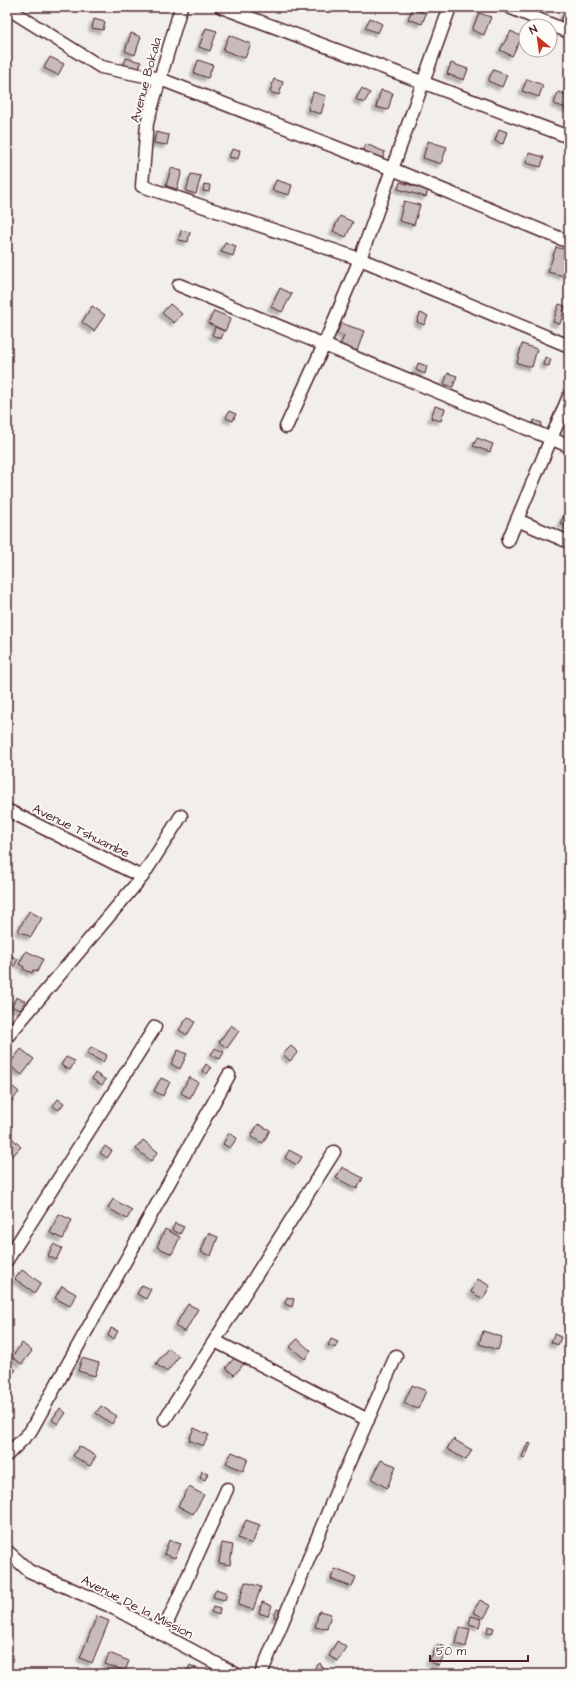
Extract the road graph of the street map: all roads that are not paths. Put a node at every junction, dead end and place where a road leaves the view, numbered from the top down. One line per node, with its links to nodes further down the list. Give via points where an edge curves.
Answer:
1 (181, 7): 7 (street, Avenue Bokala)
2 (222, 7): 8 (street)
3 (450, 7): 8 (street)
4 (509, 7): 6 (street)
5 (7, 8): 7 (street, via 101,67)
6 (569, 32)
7 (160, 79): 10 (street); 12 (street, Avenue Bokala, via 147,123 142,186)
8 (423, 83): 9 (street); 10 (street)
9 (569, 137)
10 (392, 169): 11 (street); 12 (street)
11 (569, 242)
12 (360, 259): 14 (street); 15 (street)
13 (179, 285): 14 (street)
14 (324, 345): 17 (street); 18 (street)
15 (569, 346)
16 (569, 396): 18 (street)
17 (286, 427)
18 (551, 439): 19 (street); 20 (street)
19 (569, 446)
20 (517, 520): 21 (street); 22 (street)
21 (508, 541)
22 (569, 542)
23 (7, 810): 25 (street, Avenue Tshuambe)
24 (181, 816): 25 (street)
25 (142, 876): 27 (street)
26 (155, 1027): 30 (street)
27 (7, 1037)
28 (229, 1075): 35 (street, via 30,1432)
29 (334, 1152): 31 (street)
30 (7, 1260)
31 (215, 1341): 33 (street); 34 (street)
32 (396, 1356): 34 (street)
33 (165, 1419)
34 (368, 1420): 40 (street)
35 (7, 1455)
36 (227, 1489): 38 (street)
37 (7, 1551): 38 (street, Avenue De la Mission, via 29,1571 108,1605)
38 (162, 1634): 39 (street, Avenue De la Mission)
39 (236, 1674)
40 (261, 1674)

